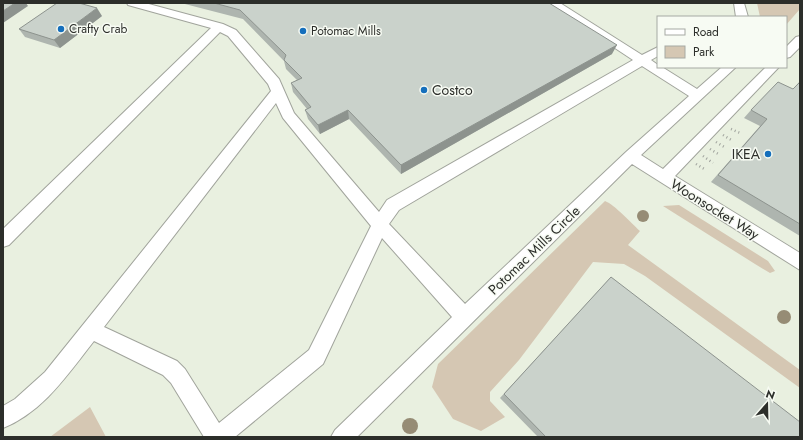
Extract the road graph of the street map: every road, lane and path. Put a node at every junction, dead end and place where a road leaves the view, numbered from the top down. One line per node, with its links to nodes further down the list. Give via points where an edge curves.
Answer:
1 (132, 3): 5 (street)
2 (552, 3): 9 (street)
3 (739, 3): 4 (street)
4 (742, 16)
5 (219, 26): 12 (street, via 238,39 274,82); 17 (street)
6 (800, 40): 8 (street)
7 (657, 52): 9 (street)
8 (787, 53)
9 (642, 60): 13 (street); 16 (street, via 402,198 389,209)
10 (729, 68): 13 (street, Potomac Mills Circle)
11 (772, 68): 15 (street)
12 (278, 91): 16 (street, via 288,115); 20 (street)
13 (698, 96): 14 (street, Potomac Mills Circle)
14 (631, 156): 15 (street, Woonsocket Way); 19 (street, Potomac Mills Circle)
15 (664, 176): 18 (street, Woonsocket Way)
16 (380, 226): 19 (street); 23 (street, via 316,357)
17 (3, 240)
18 (800, 262)
19 (464, 317): 24 (street, Potomac Mills Circle)
20 (91, 330): 21 (street, via 52,379 22,406); 22 (street, via 170,368 178,376)
21 (3, 418)
22 (216, 437)
23 (220, 437)
24 (342, 437)

